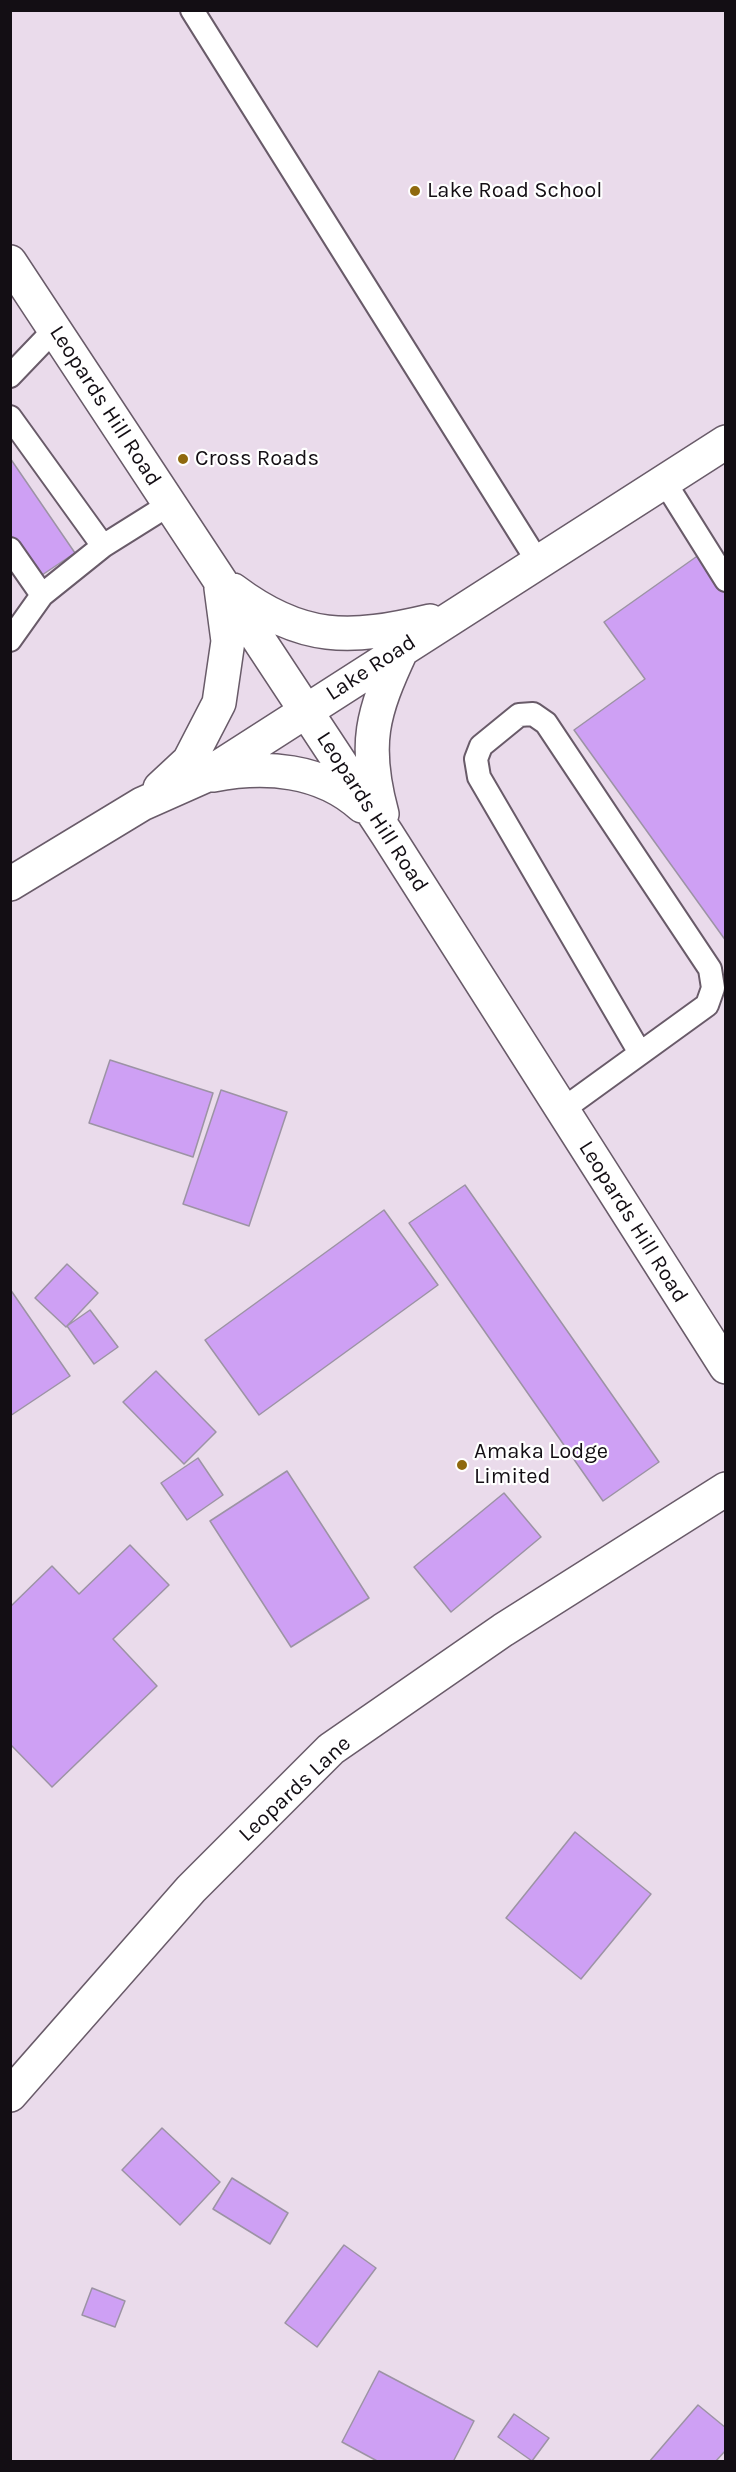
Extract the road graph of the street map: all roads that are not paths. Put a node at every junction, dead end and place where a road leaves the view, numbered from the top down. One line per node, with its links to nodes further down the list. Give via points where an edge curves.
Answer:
1 (192, 10): 11 (lane)
2 (10, 262): 3 (main road, Leopards Hill Road)
3 (55, 329): 4 (lane); 8 (main road, Leopards Hill Road)
4 (10, 376)
5 (10, 417): 9 (lane)
6 (726, 442): 7 (main road, Lake Road)
7 (664, 481): 11 (main road, Lake Road); 13 (lane)
8 (170, 504): 9 (lane); 12 (main road, Leopards Hill Road)
9 (103, 546): 14 (lane)
10 (10, 549): 14 (lane)
11 (538, 561): 15 (main road, Lake Road)
12 (219, 580): 15 (main road, via 259,610 304,629 352,635); 18 (main road, Leopards Hill Road); 20 (main road, via 228,641 219,703 189,761)
13 (726, 580)
14 (42, 595): 16 (lane)
15 (452, 616): 17 (main road, Lake Road)
16 (10, 640)
17 (402, 649): 18 (main road, Lake Road); 21 (main road, via 381,693 370,740 375,786)
18 (306, 710): 19 (main road, Lake Road); 21 (main road, Leopards Hill Road)
19 (205, 776): 20 (main road, Lake Road); 21 (main road, via 245,769 289,771 327,782 360,804)
20 (142, 804): 22 (main road, Lake Road)
21 (387, 834): 24 (main road, Leopards Hill Road)
22 (10, 884)
23 (640, 1053): 23 (lane, via 707,1005 713,988 710,969 546,723 533,714 519,715 482,746 477,759 480,777); 24 (lane)
24 (562, 1110): 25 (main road, Leopards Hill Road)
25 (726, 1367)
26 (726, 1489): 27 (main road, Leopards Lane, via 503,1630 331,1749 191,1889)
27 (10, 2095)

